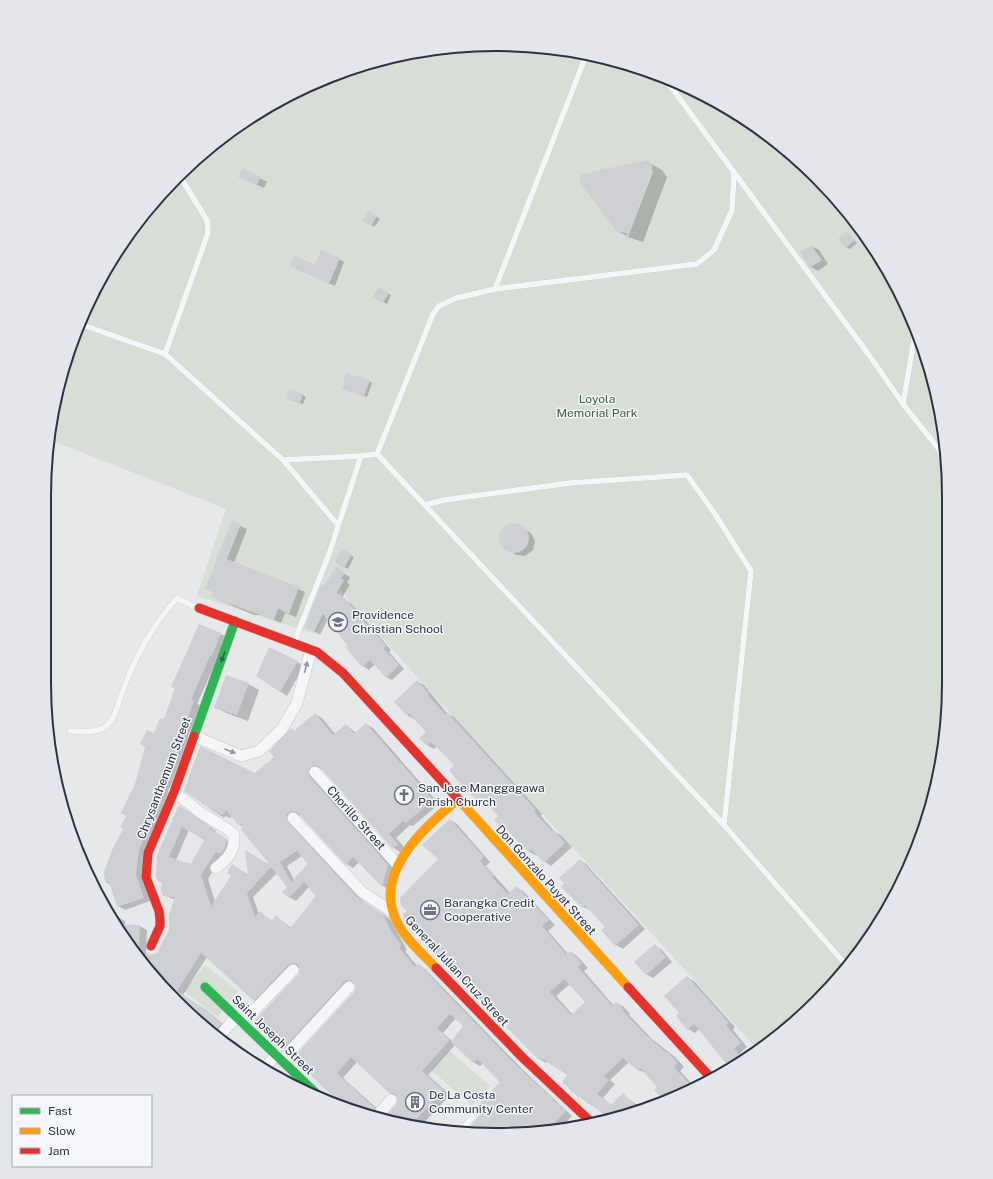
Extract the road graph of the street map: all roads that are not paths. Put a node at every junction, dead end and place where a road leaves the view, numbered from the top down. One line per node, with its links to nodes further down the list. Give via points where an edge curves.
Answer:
1 (584, 60): 5 (lane)
2 (671, 87): 3 (lane)
3 (734, 173): 5 (lane, via 732,210 714,250 697,264); 9 (lane)
4 (182, 180): 8 (lane, via 207,220 208,233)
5 (494, 289): 11 (lane, via 456,298 439,306 433,314)
6 (85, 326): 8 (lane)
7 (915, 346): 9 (lane)
8 (165, 354): 13 (lane)
9 (903, 404): 10 (lane)
10 (939, 450)
11 (377, 454): 12 (lane); 14 (lane)
12 (361, 456): 13 (lane); 15 (lane)
13 (283, 460): 15 (lane)
14 (425, 505): 26 (lane); 26 (lane, via 444,500 570,484 686,475 715,514 751,571)
15 (338, 525): 18 (lane)
16 (199, 608): 17 (street, Don Gonzalo Puyat Street); 20 (lane, via 177,598 152,631 125,685 112,719 98,730)
17 (235, 620): 18 (street, Don Gonzalo Puyat Street); 21 (street, Chrysanthemum Street, one-way to 21)
18 (294, 642): 19 (street, Don Gonzalo Puyat Street)
19 (311, 650): 21 (street, one-way to 19, via 241,756 259,751 282,729 297,703); 24 (street, Don Gonzalo Puyat Street, via 324,656 360,690)
20 (70, 731)
21 (194, 736): 23 (street, Chrysanthemum Street)
22 (315, 772): 27 (street, Chorillo Street)
23 (174, 792): 28 (street, via 234,835 231,854); 30 (street, Chrysanthemum Street, via 146,862 146,877 160,911 160,926)
24 (456, 800): 27 (street, General Julian Cruz Street, via 411,842); 39 (street, Don Gonzalo Puyat Street)
25 (293, 818): 29 (street, via 362,892)
26 (724, 825): 31 (lane)
27 (398, 864): 29 (street, General Julian Cruz Street, via 391,889)
28 (216, 868)
29 (391, 911): 44 (street, General Julian Cruz Street, via 394,921 408,939 522,1056)
30 (151, 946)
31 (843, 962)
32 (293, 970): 35 (street)
33 (205, 987): 35 (street, Saint Joseph Street)
34 (349, 987): 37 (street)
35 (239, 1020): 36 (street); 37 (street, Saint Joseph Street)
36 (223, 1034)
37 (278, 1058): 38 (street); 40 (street, Saint Joseph Street)
38 (269, 1065)
39 (708, 1074)
40 (303, 1084)
41 (391, 1100): 43 (street)
42 (478, 1111): 45 (lane)
43 (380, 1113)
44 (587, 1118)
45 (464, 1127)

